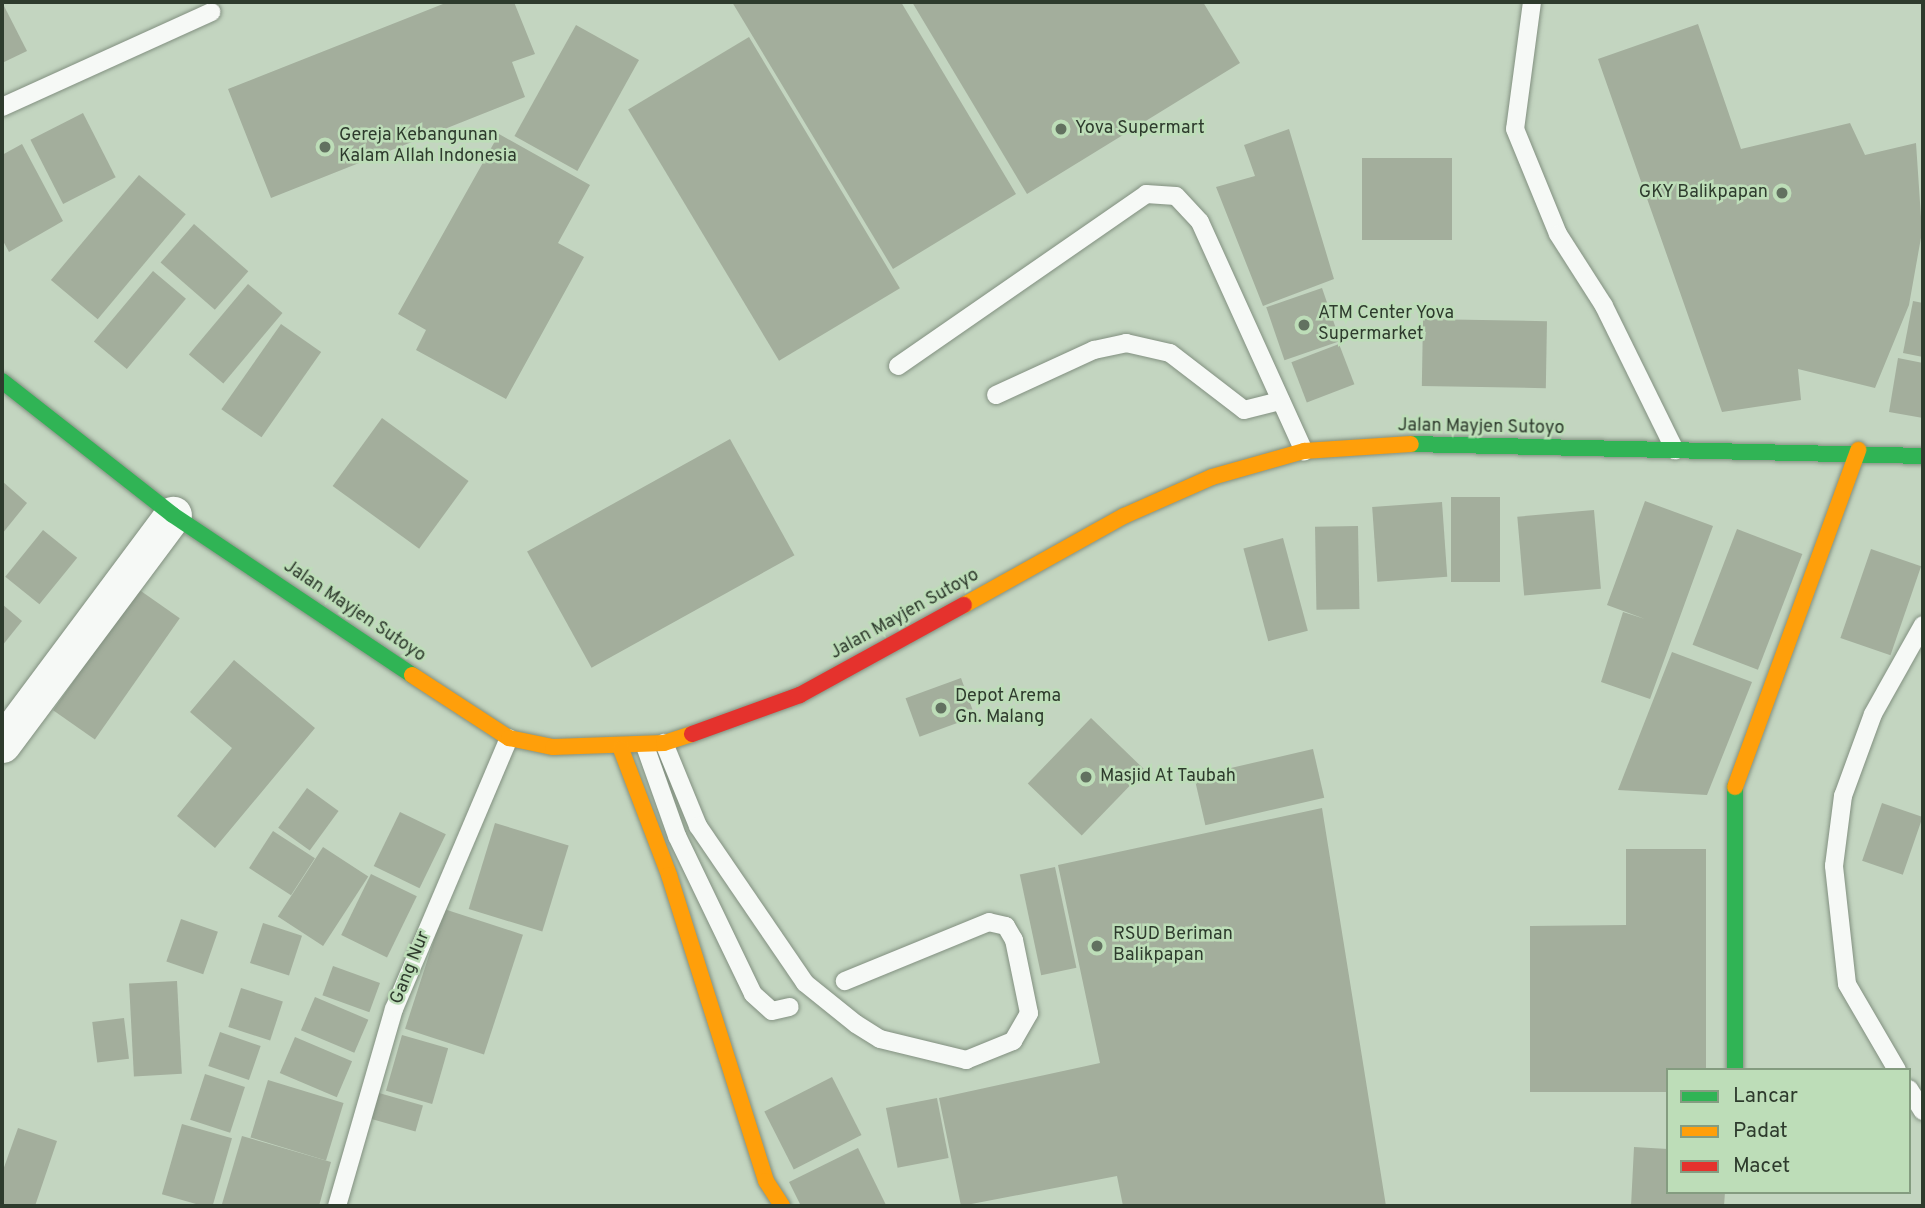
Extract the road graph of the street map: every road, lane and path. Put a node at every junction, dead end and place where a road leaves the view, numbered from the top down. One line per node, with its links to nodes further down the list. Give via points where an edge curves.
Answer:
1 (1532, 2): 10 (lane, via 1515,130 1558,234 1604,306)
2 (211, 12): 3 (lane)
3 (2, 107)
4 (898, 366): 7 (lane, via 1146,194 1177,196 1200,222)
5 (2, 381): 12 (main road, Jalan Mayjen Sutoyo)
6 (996, 395): 7 (lane, via 1094,350 1126,343 1171,353 1244,410)
7 (1281, 401): 9 (lane)
8 (1858, 450): 10 (main road, Jalan Mayjen Sutoyo); 11 (main road, Jalan Mayjen Sutoyo); 21 (main road, via 1730,799)
9 (1304, 452): 10 (main road, Jalan Mayjen Sutoyo, via 1428,443); 15 (main road, Jalan Mayjen Sutoyo, via 1212,477 1124,516 800,695)
10 (1676, 453)
11 (1923, 456)
12 (173, 515): 14 (main road, Jalan Mayjen Sutoyo); 16 (street)
13 (1923, 625): 22 (lane, via 1873,714 1852,773 1834,866 1847,984)
14 (509, 738): 18 (main road, Jalan Mayjen Sutoyo); 25 (lane, Gang Nur, via 394,1009)
15 (664, 743): 17 (main road, Jalan Mayjen Sutoyo); 19 (lane, via 698,826 774,939 805,984 856,1024 880,1039 966,1060 1013,1041 1029,1013 1014,940 1006,926 989,922)
16 (2, 744)
17 (645, 746): 18 (main road, Jalan Mayjen Sutoyo); 20 (lane, via 677,836 753,994 772,1011)
18 (621, 749): 26 (main road, via 669,875 766,1181)
19 (845, 981)
20 (790, 1007)
21 (1735, 1068)
22 (1896, 1068)
23 (1911, 1092): 24 (lane)
24 (1923, 1111)
25 (337, 1206)
26 (782, 1206)

